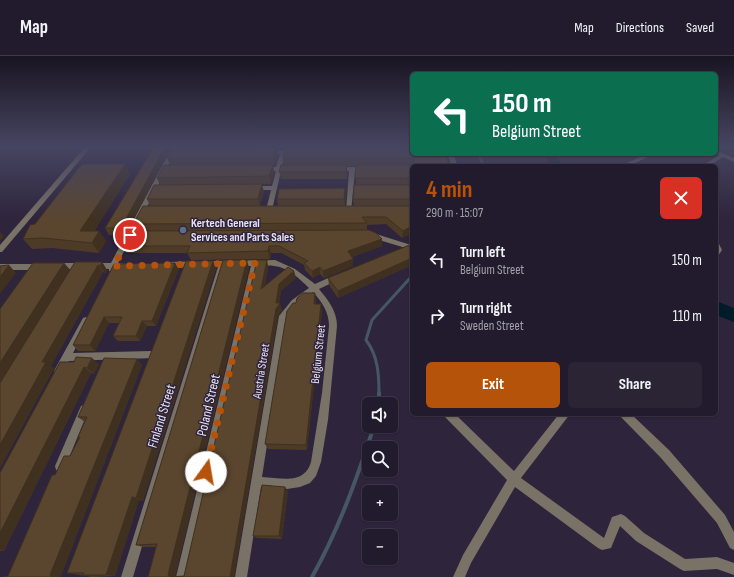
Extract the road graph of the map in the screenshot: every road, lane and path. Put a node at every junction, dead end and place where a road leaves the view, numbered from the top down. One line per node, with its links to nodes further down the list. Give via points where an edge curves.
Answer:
1 (67, 171): 17 (street)
2 (167, 171): 21 (street, via 148,210)
3 (278, 171): 6 (street)
4 (352, 171): 7 (street)
5 (242, 188): 6 (street)
6 (274, 188): 10 (street)
7 (351, 189): 8 (street); 13 (street)
8 (358, 189)
9 (261, 210): 10 (street)
10 (269, 210): 11 (street)
11 (276, 210)
12 (342, 211): 13 (street)
13 (349, 211): 14 (street)
14 (357, 211)
15 (361, 234): 16 (street, via 369,234)
16 (407, 248)
17 (0, 250)
18 (255, 263): 19 (street, Belgium Street); 28 (street, Belgium Street, via 283,265 303,277); 45 (street, Poland Street)
19 (222, 264): 20 (street, Belgium Street, via 184,268); 44 (street, Finland Street)
20 (156, 265)
21 (114, 266): 22 (street); 24 (street, via 76,270); 27 (street)
22 (128, 266)
23 (0, 267): 24 (street)
24 (33, 267): 26 (street)
25 (342, 275): 28 (street, Austria Street)
26 (25, 278)
27 (107, 280)
28 (313, 287): 41 (street, Austria Street, via 295,301 283,316); 41 (street, Belgium Street, via 334,318 324,409 313,471 305,480)
29 (88, 315): 32 (street)
30 (108, 355): 31 (street); 32 (street); 33 (street)
31 (151, 355)
32 (66, 357): 34 (street)
33 (101, 370)
34 (55, 378)
35 (89, 398): 39 (street)
36 (450, 416): 40 (street)
37 (563, 416): 40 (street)
38 (626, 416): 42 (street, via 664,454 721,519)
39 (55, 477)
40 (514, 479): 43 (street, via 602,544 607,544 616,521 621,520 640,537 684,565 717,563); 47 (street)
41 (256, 482): 46 (street, Austria Street)
42 (734, 544)
43 (734, 569)
44 (127, 577)
45 (182, 577)
46 (241, 577)
47 (460, 577)

